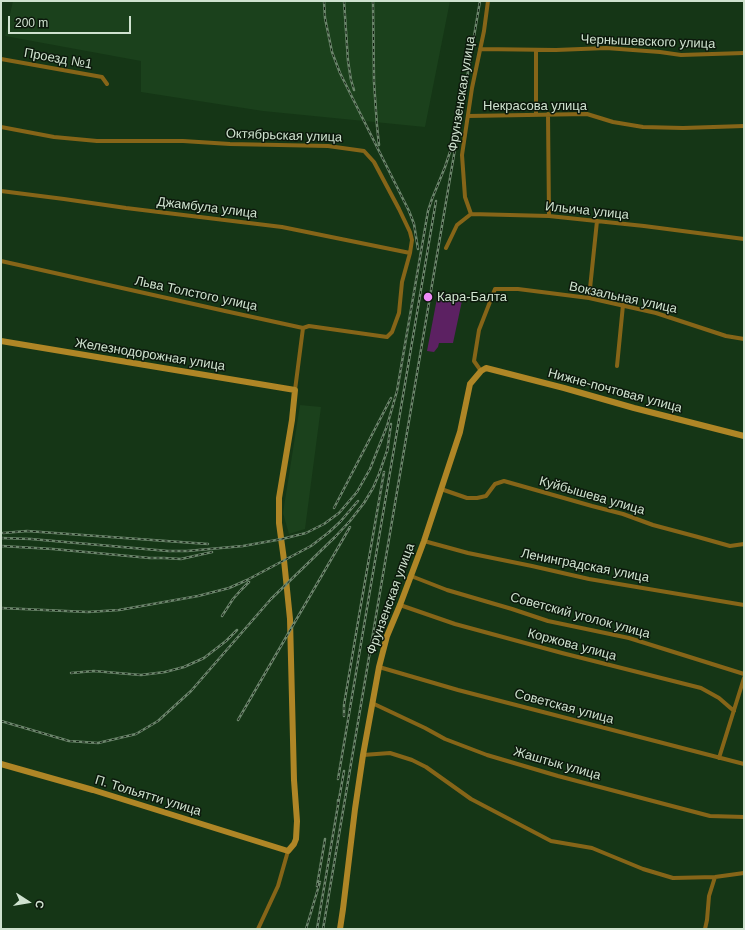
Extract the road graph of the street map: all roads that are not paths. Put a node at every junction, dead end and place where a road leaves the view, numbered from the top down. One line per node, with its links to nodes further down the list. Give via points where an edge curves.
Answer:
1 (488, 1): 2 (street, Фрунзенская улица)
2 (480, 48): 3 (street, Чернышевского улица); 9 (street, Фрунзенская улица)
3 (536, 50): 4 (street, Чернышевского улица, via 606,48 681,55); 8 (street)
4 (744, 53)
5 (1, 59): 6 (street, Проезд №1, via 102,77)
6 (107, 84)
7 (548, 114): 8 (street, Некрасова улица); 10 (street, Некрасова улица, via 587,114 643,127); 14 (street)
8 (536, 115): 9 (street, Некрасова улица)
9 (468, 116): 13 (street, Фрунзенская улица, via 462,155 465,197)
10 (744, 126)
11 (1, 127): 18 (street, Октябрьская улица, via 54,137 97,141 328,146 364,151 374,162 410,232)
12 (1, 191): 18 (street, Джамбула улица, via 282,227)
13 (471, 214): 14 (street, Ильича улица); 17 (street, via 457,225)
14 (549, 216): 15 (street, Ильича улица)
15 (597, 221): 16 (street, Ильича улица); 20 (street)
16 (744, 239)
17 (446, 248)
18 (410, 253): 23 (street, Октябрьская улица, via 402,282 399,313 392,332)
19 (1, 261): 22 (street, Льва Толстого улица)
20 (589, 298): 21 (street, Вокзальная улица); 27 (street, Вокзальная улица, via 518,289 495,289 479,330 474,361)
21 (623, 306): 24 (street, Вокзальная улица); 26 (street)
22 (303, 328): 23 (street, Льва Толстого улица, via 309,326); 28 (street)
23 (387, 337)
24 (744, 339)
25 (1, 341): 28 (street, Железнодорожная улица)
26 (616, 366)
27 (481, 371): 29 (street, Нижне-почтовая улица, via 486,368); 30 (street, Фрунзенская улица, via 470,384 460,432)
28 (295, 390): 46 (street, via 279,498 279,523 290,619 297,822 296,839)
29 (744, 436)
30 (441, 489): 31 (street, Фрунзенская улица); 32 (street, Куйбышева улица, via 467,498 477,498 486,496 495,484 504,481 730,546)
31 (424, 541): 33 (street, Фрунзенская улица); 35 (street, Ленинградская улица, via 589,579)
32 (744, 544)
33 (411, 576): 34 (street, Фрунзенская улица); 37 (street, Советский уголок улица, via 447,590 548,621 629,638)
34 (400, 605): 36 (street, Фрунзенская улица, via 387,636); 40 (street, Коржова улица, via 455,624 701,688)
35 (744, 605)
36 (379, 667): 39 (street, Фрунзенская улица); 42 (street, Советская улица)
37 (744, 674)
38 (744, 678): 40 (street)
39 (372, 703): 41 (street, Фрунзенская улица); 45 (street, Жаштык улица, via 445,739 487,755 710,816)
40 (734, 711): 42 (street)
41 (363, 755): 48 (street, via 390,753 426,766 471,799 551,841 592,848 673,878); 50 (street, Фрунзенская улица)
42 (719, 758): 44 (street, Советская улица)
43 (1, 764): 46 (street, П. Тольятти улица)
44 (744, 764)
45 (744, 817)
46 (288, 851): 49 (street, via 278,886)
47 (744, 873): 48 (street)
48 (715, 877): 51 (street, via 709,896)
49 (258, 929)
50 (340, 929)
51 (705, 929)

